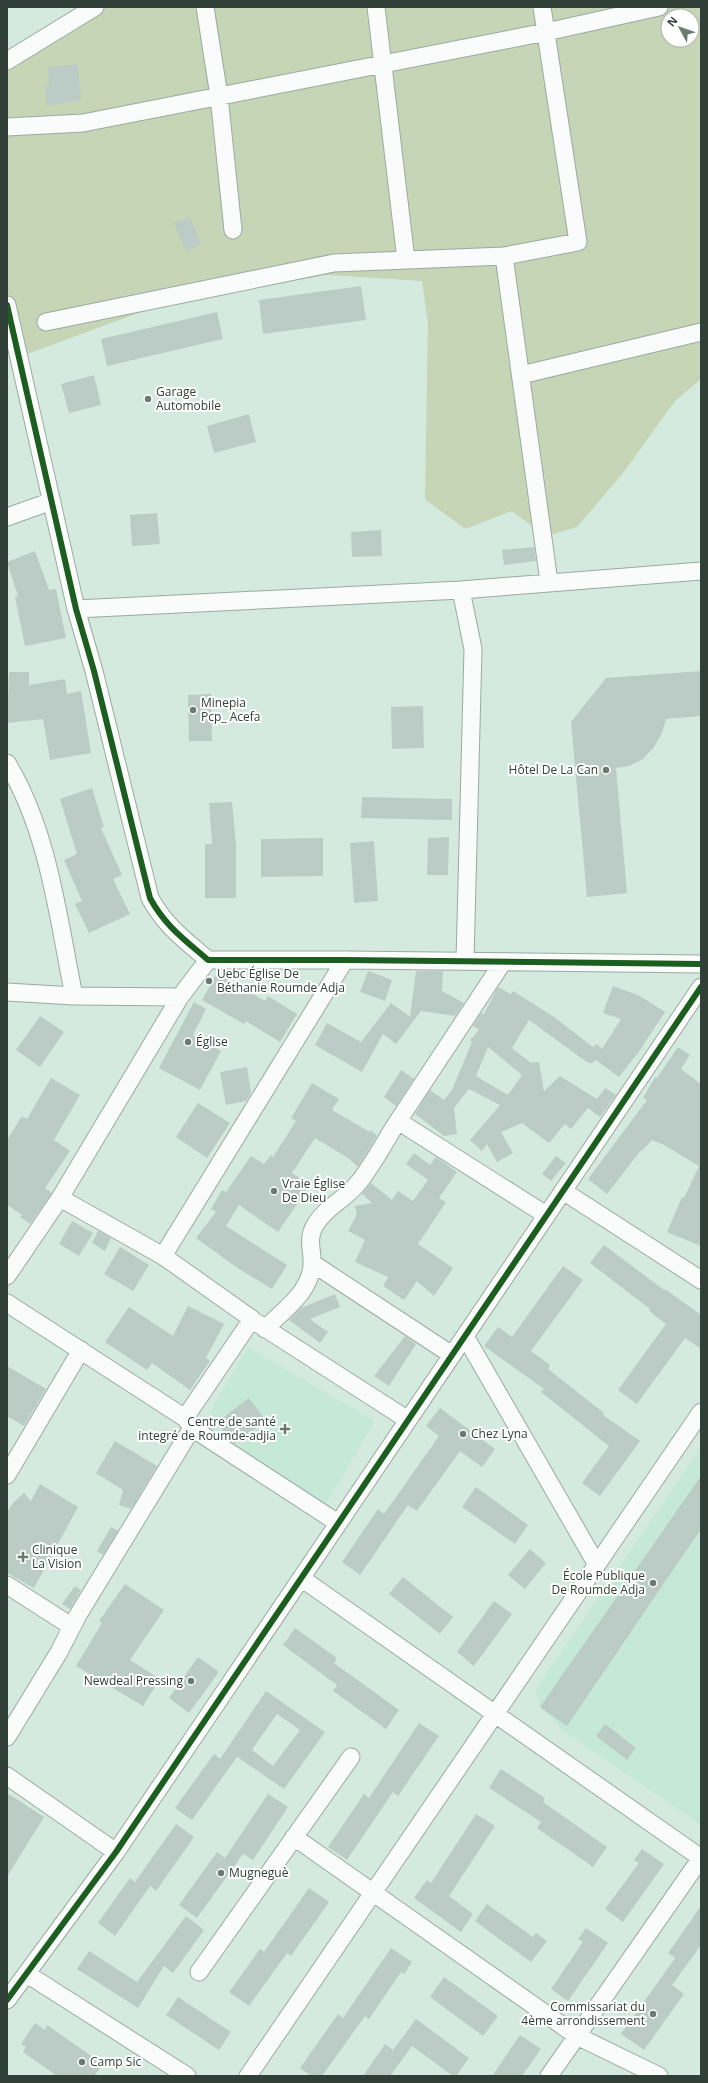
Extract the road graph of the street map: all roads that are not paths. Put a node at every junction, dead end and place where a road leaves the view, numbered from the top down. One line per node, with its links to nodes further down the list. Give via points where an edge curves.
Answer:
1 (95, 7): 7 (street)
2 (205, 7): 9 (street)
3 (376, 7): 8 (street)
4 (542, 7): 6 (street)
5 (659, 7): 6 (street)
6 (546, 32): 8 (street); 12 (street, via 578,242)
7 (7, 61)
8 (384, 63): 9 (street); 13 (street)
9 (219, 96): 10 (street, via 83,123); 11 (street)
10 (7, 127)
11 (233, 230)
12 (504, 256): 13 (street); 17 (street)
13 (406, 260): 15 (street, via 334,263)
14 (7, 305): 18 (street)
15 (46, 322)
16 (701, 332): 17 (street)
17 (521, 375): 21 (street)
18 (52, 501): 19 (street); 23 (street)
19 (7, 517)
20 (701, 571): 21 (street)
21 (549, 582): 22 (street)
22 (461, 590): 23 (street); 27 (street, via 473,649)
23 (76, 609): 25 (street, via 94,671 150,898 159,916)
24 (7, 763): 32 (street, via 29,806 48,871)
25 (208, 960): 26 (street); 33 (street)
26 (344, 960): 27 (street); 38 (street)
27 (465, 961): 28 (street)
28 (503, 962): 29 (street); 34 (street)
29 (701, 964)
30 (701, 987): 35 (street)
31 (7, 992): 32 (street)
32 (74, 996): 33 (street)
33 (180, 998): 36 (street)
34 (398, 1120): 37 (street); 39 (street, via 359,1182 342,1200 323,1214 314,1226 310,1238)
35 (563, 1191): 37 (street); 41 (street)
36 (60, 1198): 38 (street); 40 (street)
37 (546, 1215): 44 (street)
38 (164, 1256): 43 (street)
39 (312, 1263): 43 (street, via 307,1286); 46 (street)
40 (7, 1276)
41 (701, 1280)
42 (7, 1303): 45 (street)
43 (258, 1324): 48 (street); 49 (street)
44 (465, 1336): 46 (street); 52 (street)
45 (81, 1350): 49 (street); 50 (street)
46 (452, 1355): 48 (street)
47 (701, 1412): 52 (street)
48 (408, 1420): 51 (street)
49 (188, 1423): 51 (street); 55 (street)
50 (7, 1475)
51 (338, 1523): 53 (street)
52 (597, 1565): 56 (street)
53 (301, 1578): 56 (street); 61 (street)
54 (7, 1585): 55 (street)
55 (71, 1626): 57 (street, via 59,1652)
56 (495, 1713): 62 (street); 63 (street)
57 (7, 1737)
58 (351, 1757): 60 (street)
59 (7, 1776): 61 (street)
60 (294, 1837): 63 (street); 64 (street)
61 (116, 1852): 65 (street)
62 (701, 1858): 67 (street)
63 (373, 1892): 67 (street); 69 (street)
64 (199, 1972)
65 (27, 1974): 66 (street); 68 (street)
66 (7, 2000)
67 (577, 2036): 70 (street); 71 (street)
68 (188, 2076)
69 (248, 2076)
70 (549, 2076)
71 (659, 2076)

